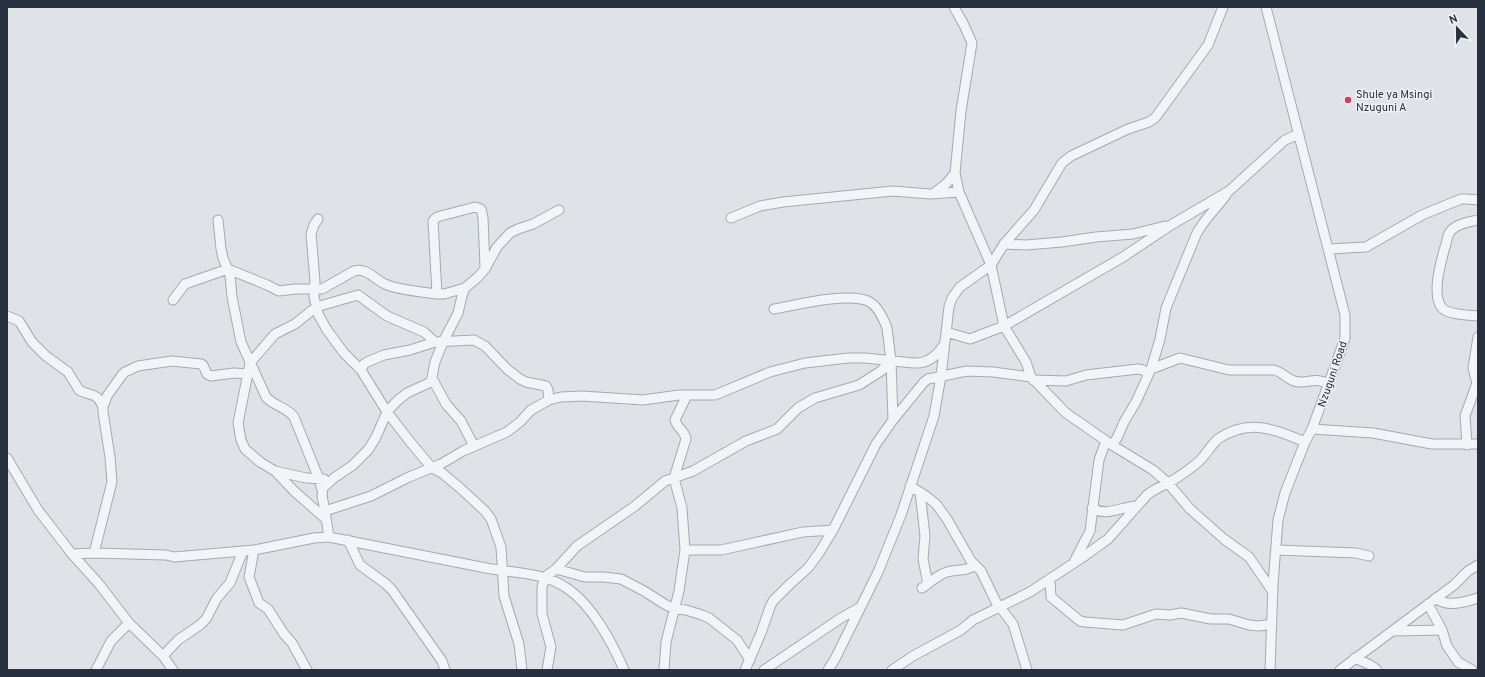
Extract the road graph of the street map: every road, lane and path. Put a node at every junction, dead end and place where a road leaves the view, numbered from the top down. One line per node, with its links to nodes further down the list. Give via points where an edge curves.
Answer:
1 (954, 7): 5 (street, via 972,43 961,111)
2 (1223, 7): 16 (street, via 1208,45 1155,118 1066,159 1034,210)
3 (1266, 7): 4 (street, Nzuguni Road)
4 (1300, 134): 6 (street, via 1280,144); 17 (street, Nzuguni Road)
5 (955, 173): 7 (street); 8 (street)
6 (1229, 191): 15 (street); 37 (street, via 1196,235 1166,308)
7 (959, 192): 8 (street); 18 (street)
8 (934, 193): 11 (street, via 893,191 783,202 760,206)
9 (1478, 200): 17 (street, via 1461,200 1429,212 1366,247)
10 (559, 210): 20 (street, via 510,233 497,247)
11 (731, 218)
12 (318, 219): 22 (street, via 311,234)
13 (218, 220): 19 (street, via 220,249)
14 (1478, 220): 28 (street, via 1458,226 1449,232 1439,270 1438,287 1442,308 1449,312)
15 (1171, 225): 16 (street, via 1124,235 1030,245); 29 (street, via 1123,257)
16 (1004, 244): 18 (street)
17 (1328, 249): 42 (street, Nzuguni Road, via 1345,315 1346,330)
18 (991, 265): 29 (street); 30 (street, via 965,282 952,298)
19 (228, 269): 22 (street, via 267,284 277,291); 24 (street, via 185,284); 35 (street, via 241,342)
20 (485, 269): 21 (street); 23 (street, via 483,218 480,209 475,207 437,217 434,221)
21 (465, 288): 23 (street); 32 (street, via 456,317)
22 (314, 289): 23 (street, via 325,287 359,270 388,285); 25 (street)
23 (437, 294)
24 (173, 300)
25 (316, 307): 32 (street, via 361,296 388,316); 35 (street, via 295,324 275,334); 36 (street, via 327,330 344,354)
26 (774, 309): 34 (street, via 835,298 868,300 885,323)
27 (7, 316): 45 (street, via 19,321 32,342 68,372 79,390 97,397)
28 (1478, 316)
29 (1004, 326): 30 (street, via 970,339); 40 (street, via 1026,362)
30 (946, 332): 33 (street)
31 (1478, 337): 52 (street, via 1473,368 1477,383 1465,416)
32 (439, 342): 36 (street, via 375,358 364,364); 41 (street); 44 (street, via 477,341 488,348 520,379 546,386)
33 (944, 344): 34 (street, via 937,355 921,363); 39 (street)
34 (891, 361): 43 (street, via 848,358 805,363 770,372 714,394); 47 (street); 58 (street, via 859,385 815,398 798,408 777,429 746,441 693,471)
35 (250, 363): 38 (street); 59 (street, via 266,398 294,417)
36 (361, 370): 46 (street)
37 (1150, 371): 40 (street, via 1138,369 1086,375 1066,381); 42 (street, via 1180,358 1230,370 1274,370 1295,381 1316,380); 50 (street, via 1117,438)
38 (248, 374): 45 (street, via 211,376 207,374 203,365 198,363 172,361 143,364 122,374 106,396); 56 (street, via 238,423 241,440 249,453)
39 (942, 376): 40 (street, via 967,371); 47 (street, via 924,382); 61 (street, via 934,416)
40 (1032, 378): 50 (street, via 1066,413)
41 (433, 380): 46 (street, via 405,394); 53 (street, via 446,404 461,421)
42 (1329, 384): 48 (street, Nzuguni Road)
43 (686, 395): 44 (street, via 643,400 565,396); 58 (street, via 675,420 686,439)
44 (549, 400): 53 (street, via 531,410 513,428)
45 (103, 407): 75 (street, via 112,482)
46 (387, 412): 55 (street); 57 (street, via 368,450 353,465)
47 (893, 420): 67 (street, via 871,452)
48 (1312, 429): 49 (street, Nzuguni Road); 52 (street, via 1373,433 1432,444)
49 (1305, 442): 60 (street, via 1266,428 1235,429 1219,439 1196,464); 73 (street, Nzuguni Road, via 1281,507)
50 (1109, 443): 60 (street, via 1153,470); 65 (street, via 1099,460)
51 (1478, 444): 52 (street)
52 (1468, 445)
53 (474, 446): 55 (street)
54 (7, 458): 76 (street, via 38,510)
55 (432, 468): 66 (street); 82 (street, via 446,476 488,515 501,547)
56 (275, 471): 59 (street); 66 (street)
57 (334, 478): 59 (street); 62 (street)
58 (674, 478): 72 (street, via 682,508); 81 (street, via 661,484 635,506 584,540)
59 (319, 479): 62 (street)
60 (1168, 483): 64 (street, via 1153,490); 85 (street, via 1190,509 1224,539 1250,557)
61 (910, 486): 63 (street); 91 (street, via 878,572)
62 (322, 490): 66 (street)
63 (920, 492): 79 (street, via 936,504); 79 (street, via 925,536 925,586 940,575)
64 (1136, 506): 65 (street, via 1105,513); 78 (street, via 1108,539)
65 (1092, 508): 78 (street, via 1090,531)
66 (326, 518): 68 (street); 69 (street)
67 (833, 530): 72 (street, via 803,532 721,550); 98 (street, via 808,568 773,601)
68 (329, 537): 69 (street); 70 (street)
69 (314, 538): 71 (street)
70 (348, 540): 82 (street); 101 (street, via 360,565 392,590 442,661)
71 (254, 550): 74 (street); 102 (street, via 249,577 259,603 268,609)
72 (685, 550): 90 (street)
73 (1276, 550): 77 (street, via 1356,553); 85 (street, Nzuguni Road)
74 (243, 551): 75 (street, via 174,557); 96 (street, via 230,583 217,598 206,619)
75 (94, 553): 76 (street)
76 (72, 554): 92 (street)
77 (1370, 556)
78 (1074, 563): 84 (street)
79 (974, 565): 89 (street, via 981,571)
80 (1478, 565): 86 (street)
81 (556, 569): 83 (street); 90 (street, via 585,577 621,579)
82 (502, 571): 83 (street); 103 (street, via 504,596 519,644)
83 (546, 577): 104 (street, via 541,604 551,647); 105 (street, via 565,586 584,604 612,644)
84 (1050, 579): 89 (street); 93 (street, via 1050,595 1082,622 1123,625 1156,614 1181,613 1211,619 1229,619 1249,626)
85 (1273, 592): 93 (street, Nzuguni Road)
86 (1436, 598): 87 (street, via 1441,602 1455,603); 88 (street)
87 (1478, 598)
88 (1428, 604): 94 (street); 95 (street)
89 (1000, 607): 110 (street, via 973,620 961,630); 111 (street, via 1013,624)
90 (675, 608): 98 (street, via 709,618 737,640); 106 (street, via 666,642)
91 (859, 608): 108 (street); 109 (street)
92 (129, 623): 96 (street); 99 (street, via 111,641)
93 (1272, 624): 112 (street, Nzuguni Road)
94 (1393, 630): 95 (street); 97 (street)
95 (1442, 630): 115 (street, via 1458,662)
96 (162, 656): 100 (street)
97 (1356, 658): 113 (street); 114 (street)
98 (750, 660): 107 (street)
99 (99, 668)
100 (172, 669)
101 (444, 669)
102 (307, 670)
103 (522, 670)
104 (547, 670)
105 (624, 670)
106 (664, 670)
107 (745, 670)
108 (764, 670)
109 (828, 670)
110 (892, 670)
111 (1027, 670)
112 (1270, 670)
113 (1340, 670)
114 (1377, 670)
115 (1472, 670)

